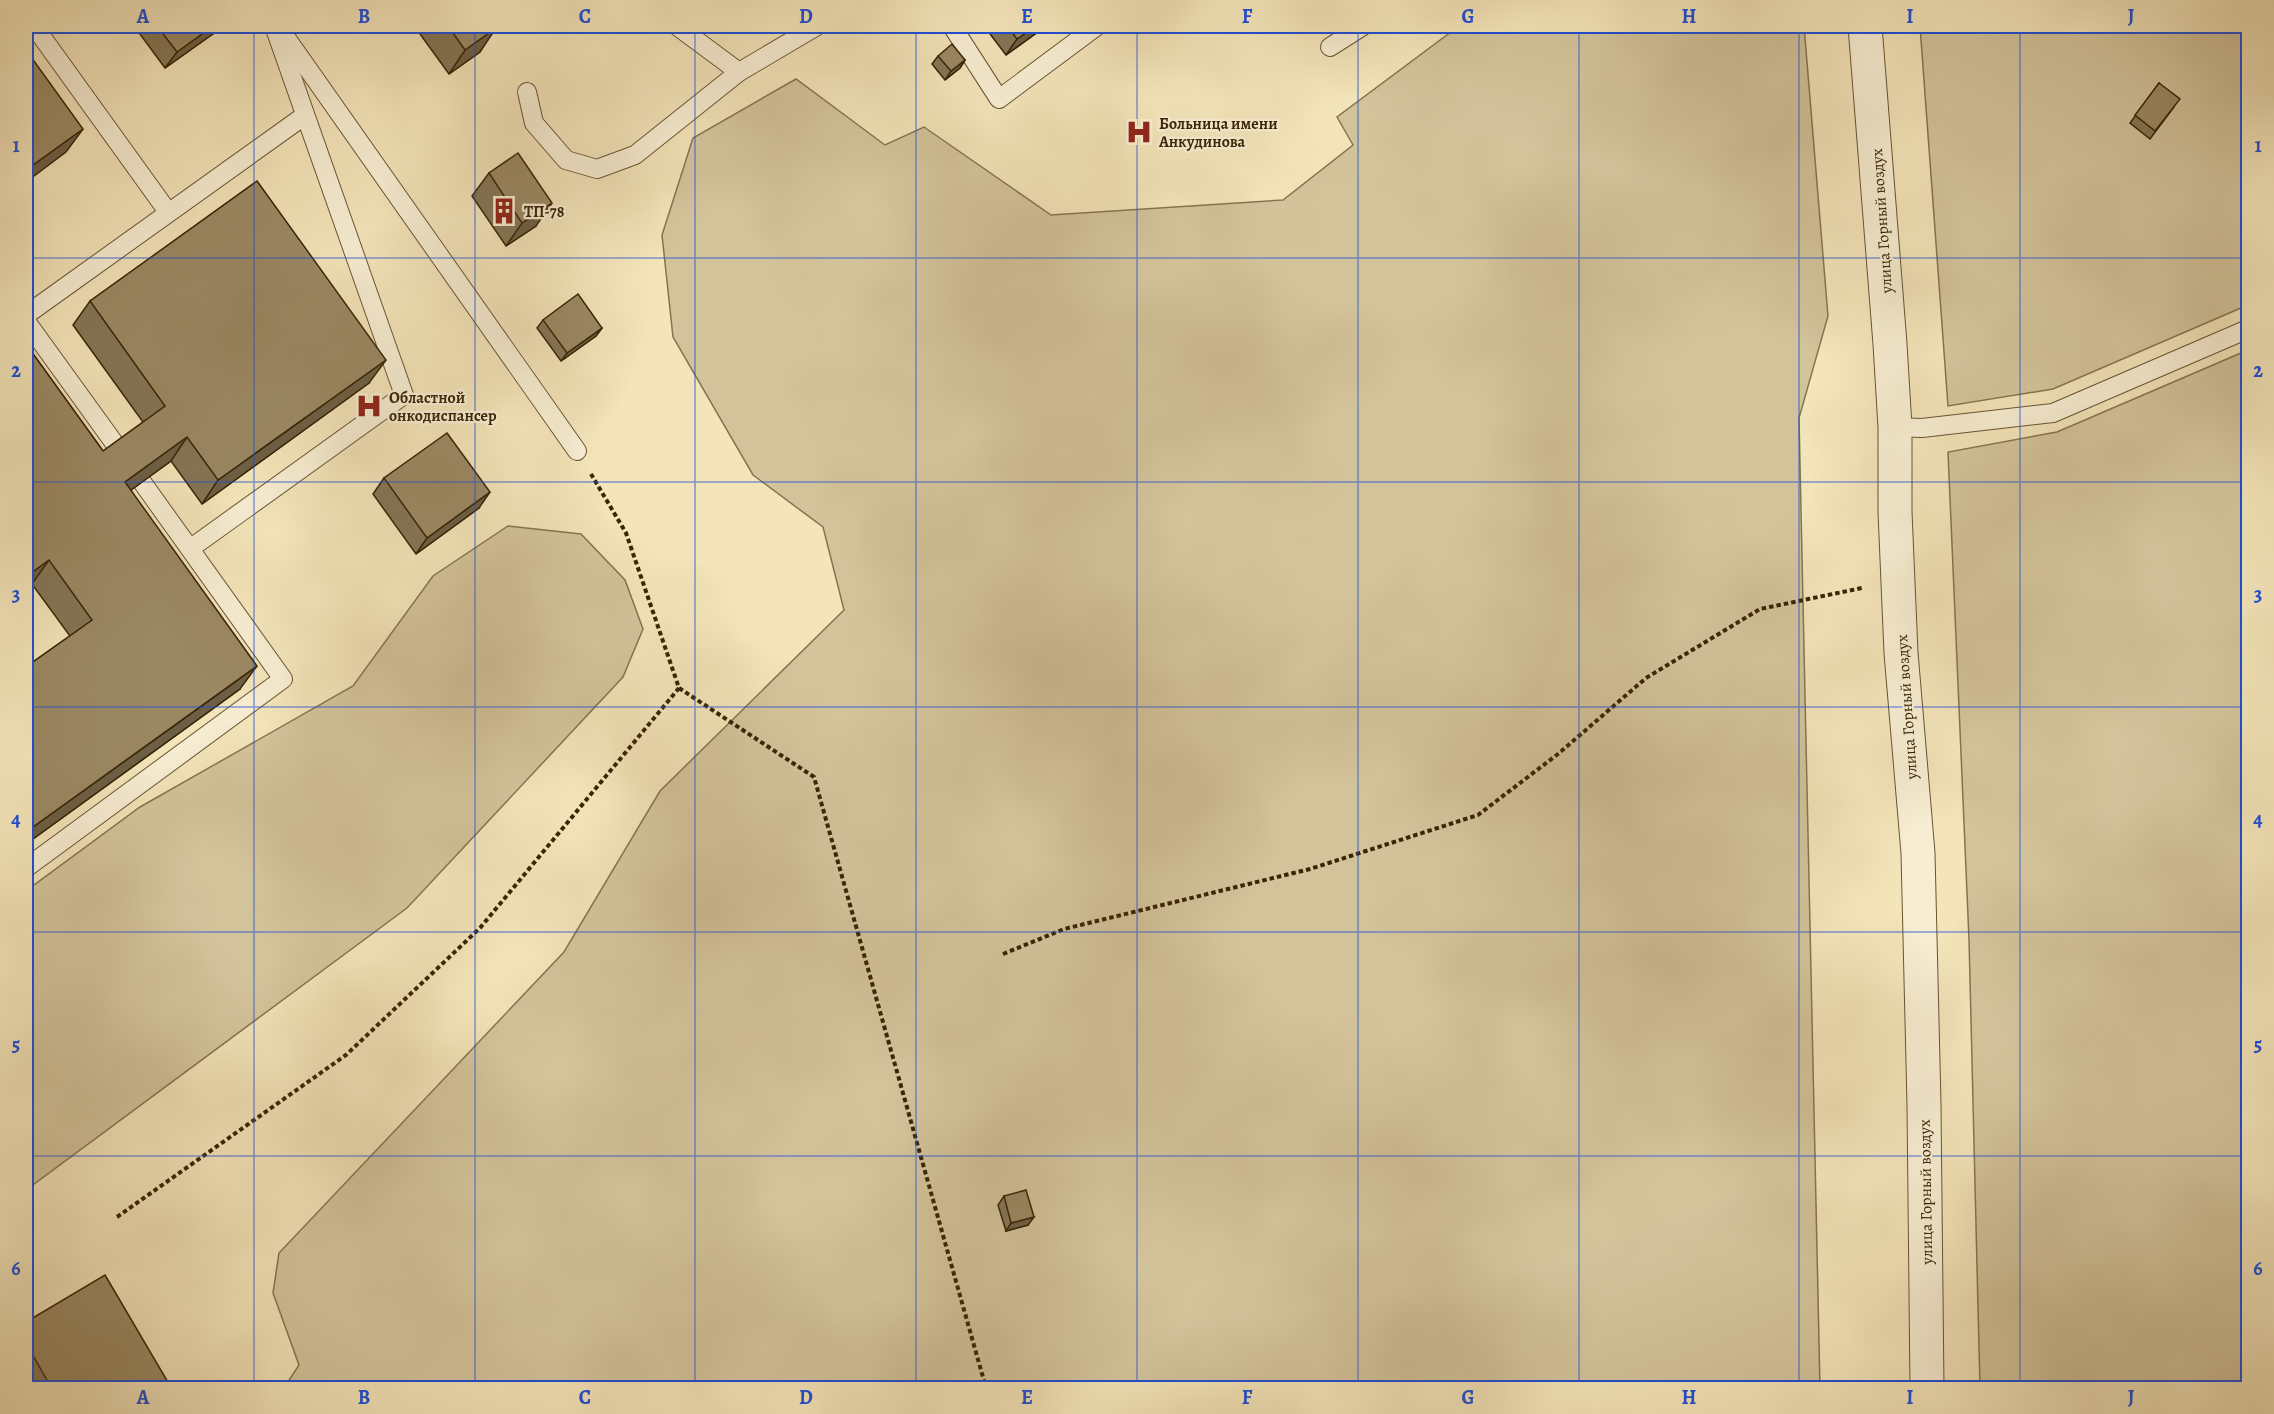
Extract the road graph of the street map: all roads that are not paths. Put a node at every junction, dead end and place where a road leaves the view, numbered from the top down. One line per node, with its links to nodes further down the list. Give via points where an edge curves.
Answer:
1 (34, 26): 13 (lane)
2 (275, 26): 12 (lane); 19 (lane)
3 (677, 26): 10 (lane)
4 (817, 26): 10 (lane)
5 (952, 26): 6 (lane, via 999,99)
6 (1096, 26)
7 (1363, 26): 9 (lane)
8 (1865, 26): 17 (street, улица Горный воздух)
9 (1330, 46)
10 (739, 72): 11 (lane, via 634,155 597,169 566,160 534,123)
11 (527, 92)
12 (304, 116): 13 (lane); 21 (lane, via 404,395)
13 (168, 212): 14 (lane)
14 (26, 315)
15 (26, 321): 18 (lane)
16 (2248, 329): 17 (lane, via 2054,413)
17 (1894, 428): 23 (street, улица Горный воздух, via 1901,653 1918,853)
18 (120, 451)
19 (577, 451)
20 (142, 482): 21 (lane)
21 (191, 548): 22 (lane, via 284,679)
22 (26, 868)
23 (1927, 1389)

